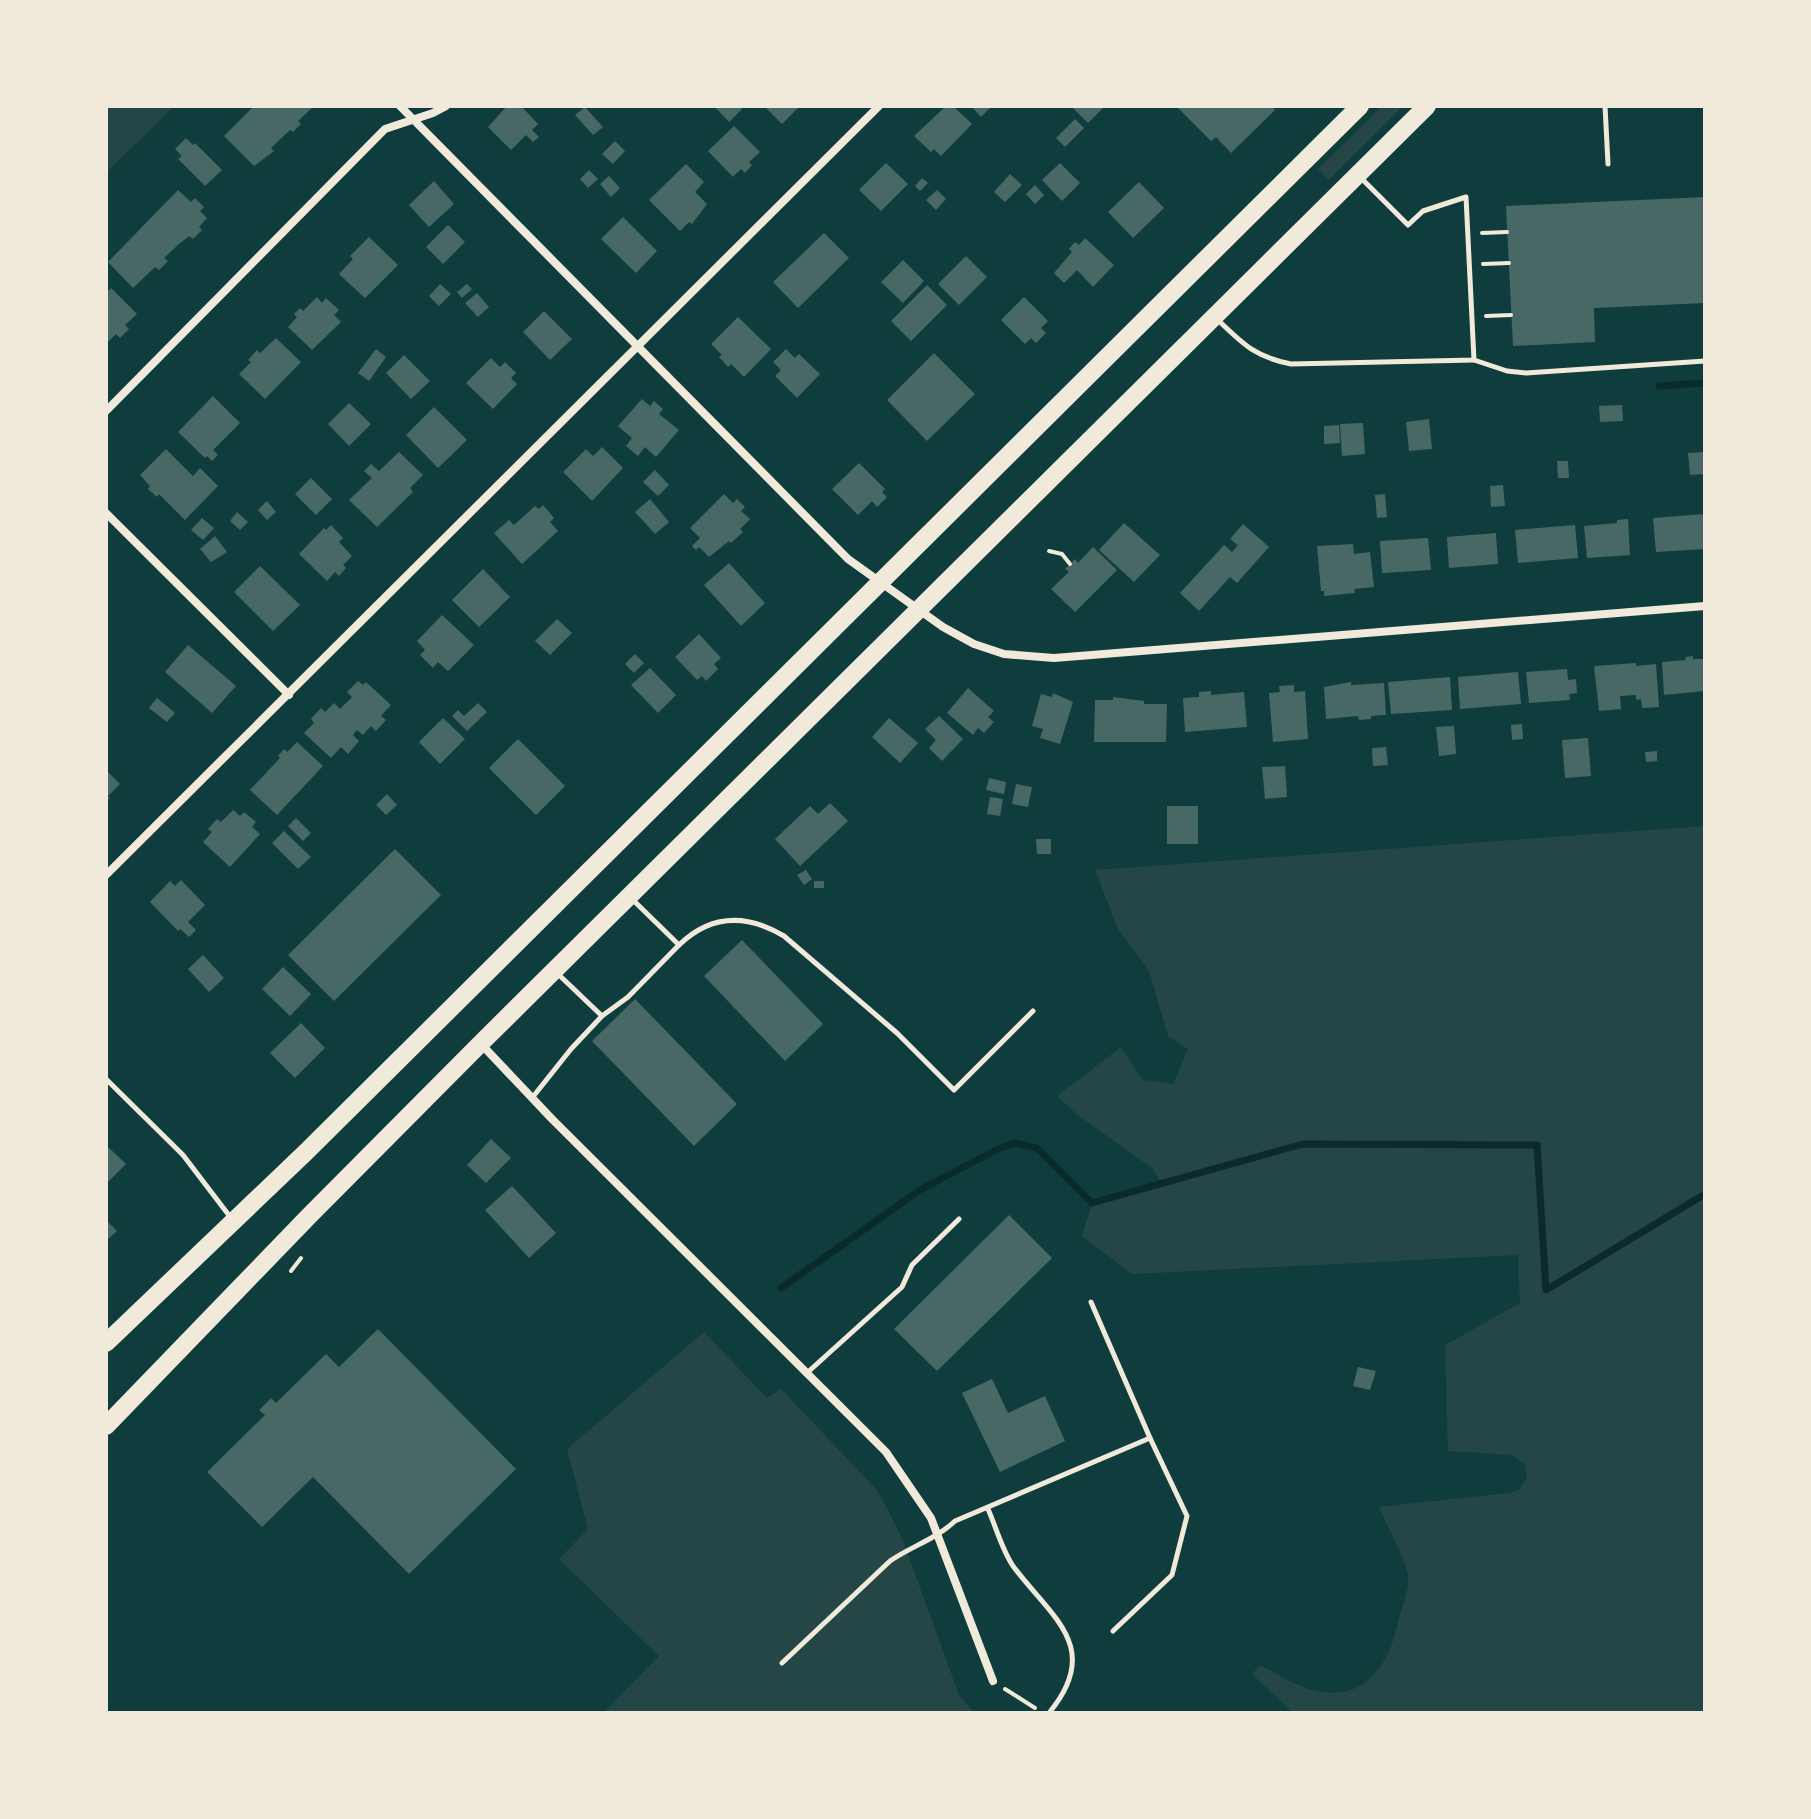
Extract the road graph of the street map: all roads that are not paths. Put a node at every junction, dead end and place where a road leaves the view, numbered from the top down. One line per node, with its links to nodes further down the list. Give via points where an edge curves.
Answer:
1 (400, 106): 7 (street)
2 (446, 106): 7 (street)
3 (879, 106): 11 (street)
4 (1427, 106): 9 (main road)
5 (1605, 106): 8 (lane)
6 (1350, 112): 16 (main road)
7 (414, 119): 11 (street); 14 (street, via 385,129)
8 (1608, 164)
9 (1358, 174): 10 (main road); 12 (lane, via 1408,225 1423,211 1466,197)
10 (1214, 316): 12 (lane, via 1251,351 1291,364); 18 (main road)
11 (636, 347): 16 (street, via 848,559); 19 (street)
12 (1474, 360): 13 (lane, via 1526,373)
13 (1705, 361)
14 (106, 411)
15 (106, 513): 19 (street)
16 (879, 583): 18 (street); 30 (main road)
17 (1705, 606): 18 (street, via 1054,658 982,648)
18 (917, 609): 21 (main road)
19 (289, 695): 20 (street)
20 (106, 875)
21 (629, 897): 22 (lane); 23 (main road)
22 (679, 945): 24 (lane, via 711,924 745,921 769,927 897,1033 954,1090); 25 (lane)
23 (554, 971): 25 (lane); 26 (main road)
24 (1033, 1011)
25 (602, 1016): 28 (lane)
26 (480, 1044): 28 (street); 34 (main road)
27 (106, 1079): 30 (lane, via 183,1155)
28 (532, 1098): 33 (street)
29 (959, 1219): 33 (lane, via 912,1265 902,1287)
30 (233, 1220): 32 (main road)
31 (1091, 1302): 35 (lane)
32 (106, 1343)
33 (808, 1372): 37 (street, via 886,1452 923,1503)
34 (106, 1426)
35 (1150, 1438): 36 (lane); 38 (lane, via 1187,1516 1172,1575)
36 (988, 1509): 37 (lane, via 955,1521); 41 (lane, via 1011,1563 1058,1618 1071,1648 1070,1679)
37 (938, 1537): 39 (lane, via 890,1561); 40 (street)
38 (1113, 1631)
39 (782, 1663)
40 (993, 1681)
41 (1047, 1713)

